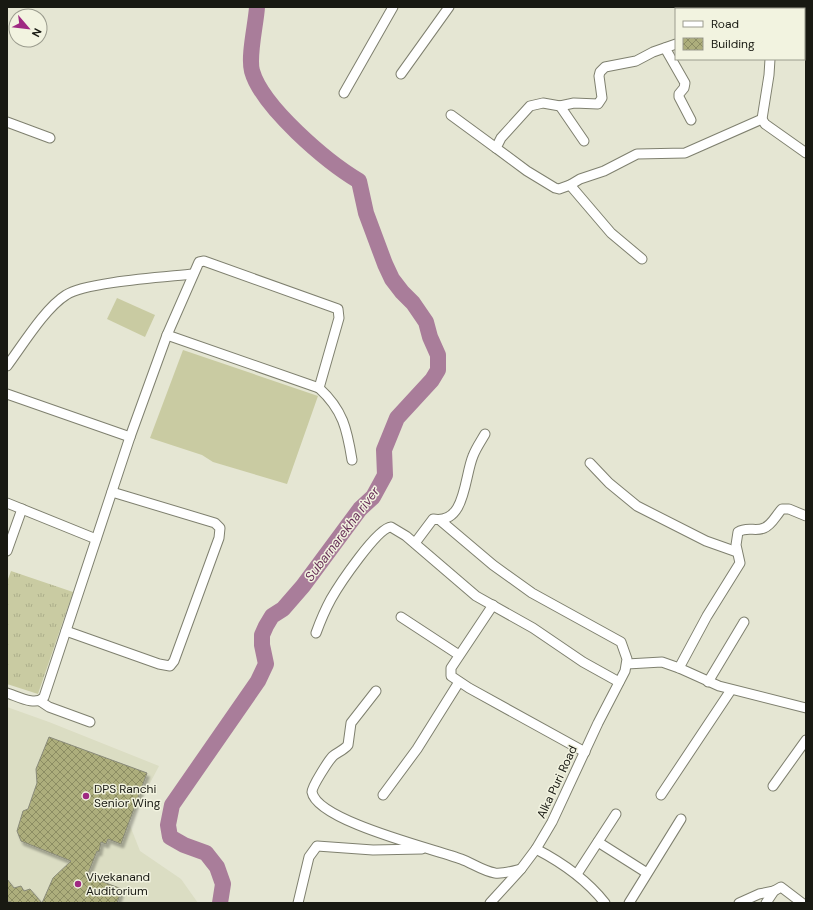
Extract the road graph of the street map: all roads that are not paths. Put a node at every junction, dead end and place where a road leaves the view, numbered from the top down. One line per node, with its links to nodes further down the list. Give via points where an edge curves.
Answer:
1 (393, 7): 7 (street)
2 (449, 7): 6 (street)
3 (675, 44): 4 (street)
4 (665, 48): 8 (street, via 636,61 605,67 599,76 602,98 598,104 574,103); 11 (street, via 685,83 679,97)
5 (770, 60): 10 (street, via 770,75)
6 (401, 74)
7 (344, 93)
8 (560, 106): 14 (street); 15 (street, via 530,106 501,138)
9 (451, 115): 15 (street)
10 (762, 119): 16 (street, via 765,124); 17 (street, via 685,153 637,154)
11 (691, 120)
12 (7, 122): 13 (street)
13 (50, 138)
14 (584, 141)
15 (496, 148): 17 (street, via 556,188)
16 (806, 153)
17 (570, 185): 18 (street, via 606,228)
18 (642, 259)
19 (193, 274): 20 (street); 21 (street, via 98,286 66,294 42,320); 22 (street, via 199,262 204,261 338,309 339,318)
20 (167, 335): 22 (street); 25 (street)
21 (7, 366)
22 (320, 388): 26 (street, via 331,399 343,419)
23 (7, 394): 25 (street)
24 (485, 434): 32 (street, via 472,457 457,509 452,516)
25 (130, 437): 28 (street)
26 (352, 460)
27 (590, 463): 36 (street, via 613,487 637,506 706,541)
28 (112, 492): 33 (street); 40 (street, via 215,523 220,528 219,538 170,666)
29 (7, 503): 30 (street)
30 (22, 509): 33 (street); 35 (street)
31 (806, 516): 36 (street, via 782,509 766,527 760,530 740,530 736,538)
32 (441, 521): 34 (street, via 433,519); 43 (street, via 493,565 532,593 622,642)
33 (96, 539): 40 (street)
34 (415, 543): 37 (street, via 476,596); 41 (street, via 395,528 383,529 362,553 332,597)
35 (7, 552)
36 (737, 552): 44 (street, via 740,562)
37 (493, 605): 42 (street); 46 (street)
38 (401, 617): 42 (street)
39 (744, 622): 47 (street)
40 (66, 631): 51 (street, via 44,697)
41 (316, 634)
42 (459, 655): 45 (street, via 450,671 451,676)
43 (627, 662): 44 (street, via 655,661); 46 (street, Alka Puri Road)
44 (679, 668): 47 (street)
45 (459, 682): 55 (street); 57 (street, via 417,749)
46 (619, 682): 55 (street, Alka Puri Road)
47 (708, 682): 48 (street)
48 (731, 690): 52 (street); 58 (street)
49 (376, 691): 62 (street, via 351,723 348,745 332,757 313,784 312,793 321,805 345,819)
50 (7, 693): 51 (street, via 33,702)
51 (40, 701): 53 (street, via 49,707)
52 (806, 708)
53 (90, 722)
54 (806, 740): 56 (street)
55 (585, 752): 63 (street, Alka Puri Road, via 558,810)
56 (773, 786)
57 (383, 795)
58 (661, 795)
59 (616, 814): 61 (street)
60 (681, 819): 65 (street)
61 (598, 842): 65 (street); 66 (street)
62 (429, 849): 64 (street, via 462,859 493,873); 69 (street, via 373,850 317,846 309,857)
63 (536, 849): 64 (street, Alka Puri Road); 66 (street)
64 (522, 869): 70 (street, Alka Puri Road)
65 (647, 873): 73 (street)
66 (577, 874): 68 (street)
67 (774, 891): 74 (street, via 759,894); 75 (street); 76 (street, via 778,887 783,888)
68 (597, 894): 71 (street); 72 (street)
69 (298, 903)
70 (490, 903)
71 (592, 903)
72 (605, 903)
73 (629, 903)
74 (739, 903)
75 (766, 903)
76 (802, 903)

